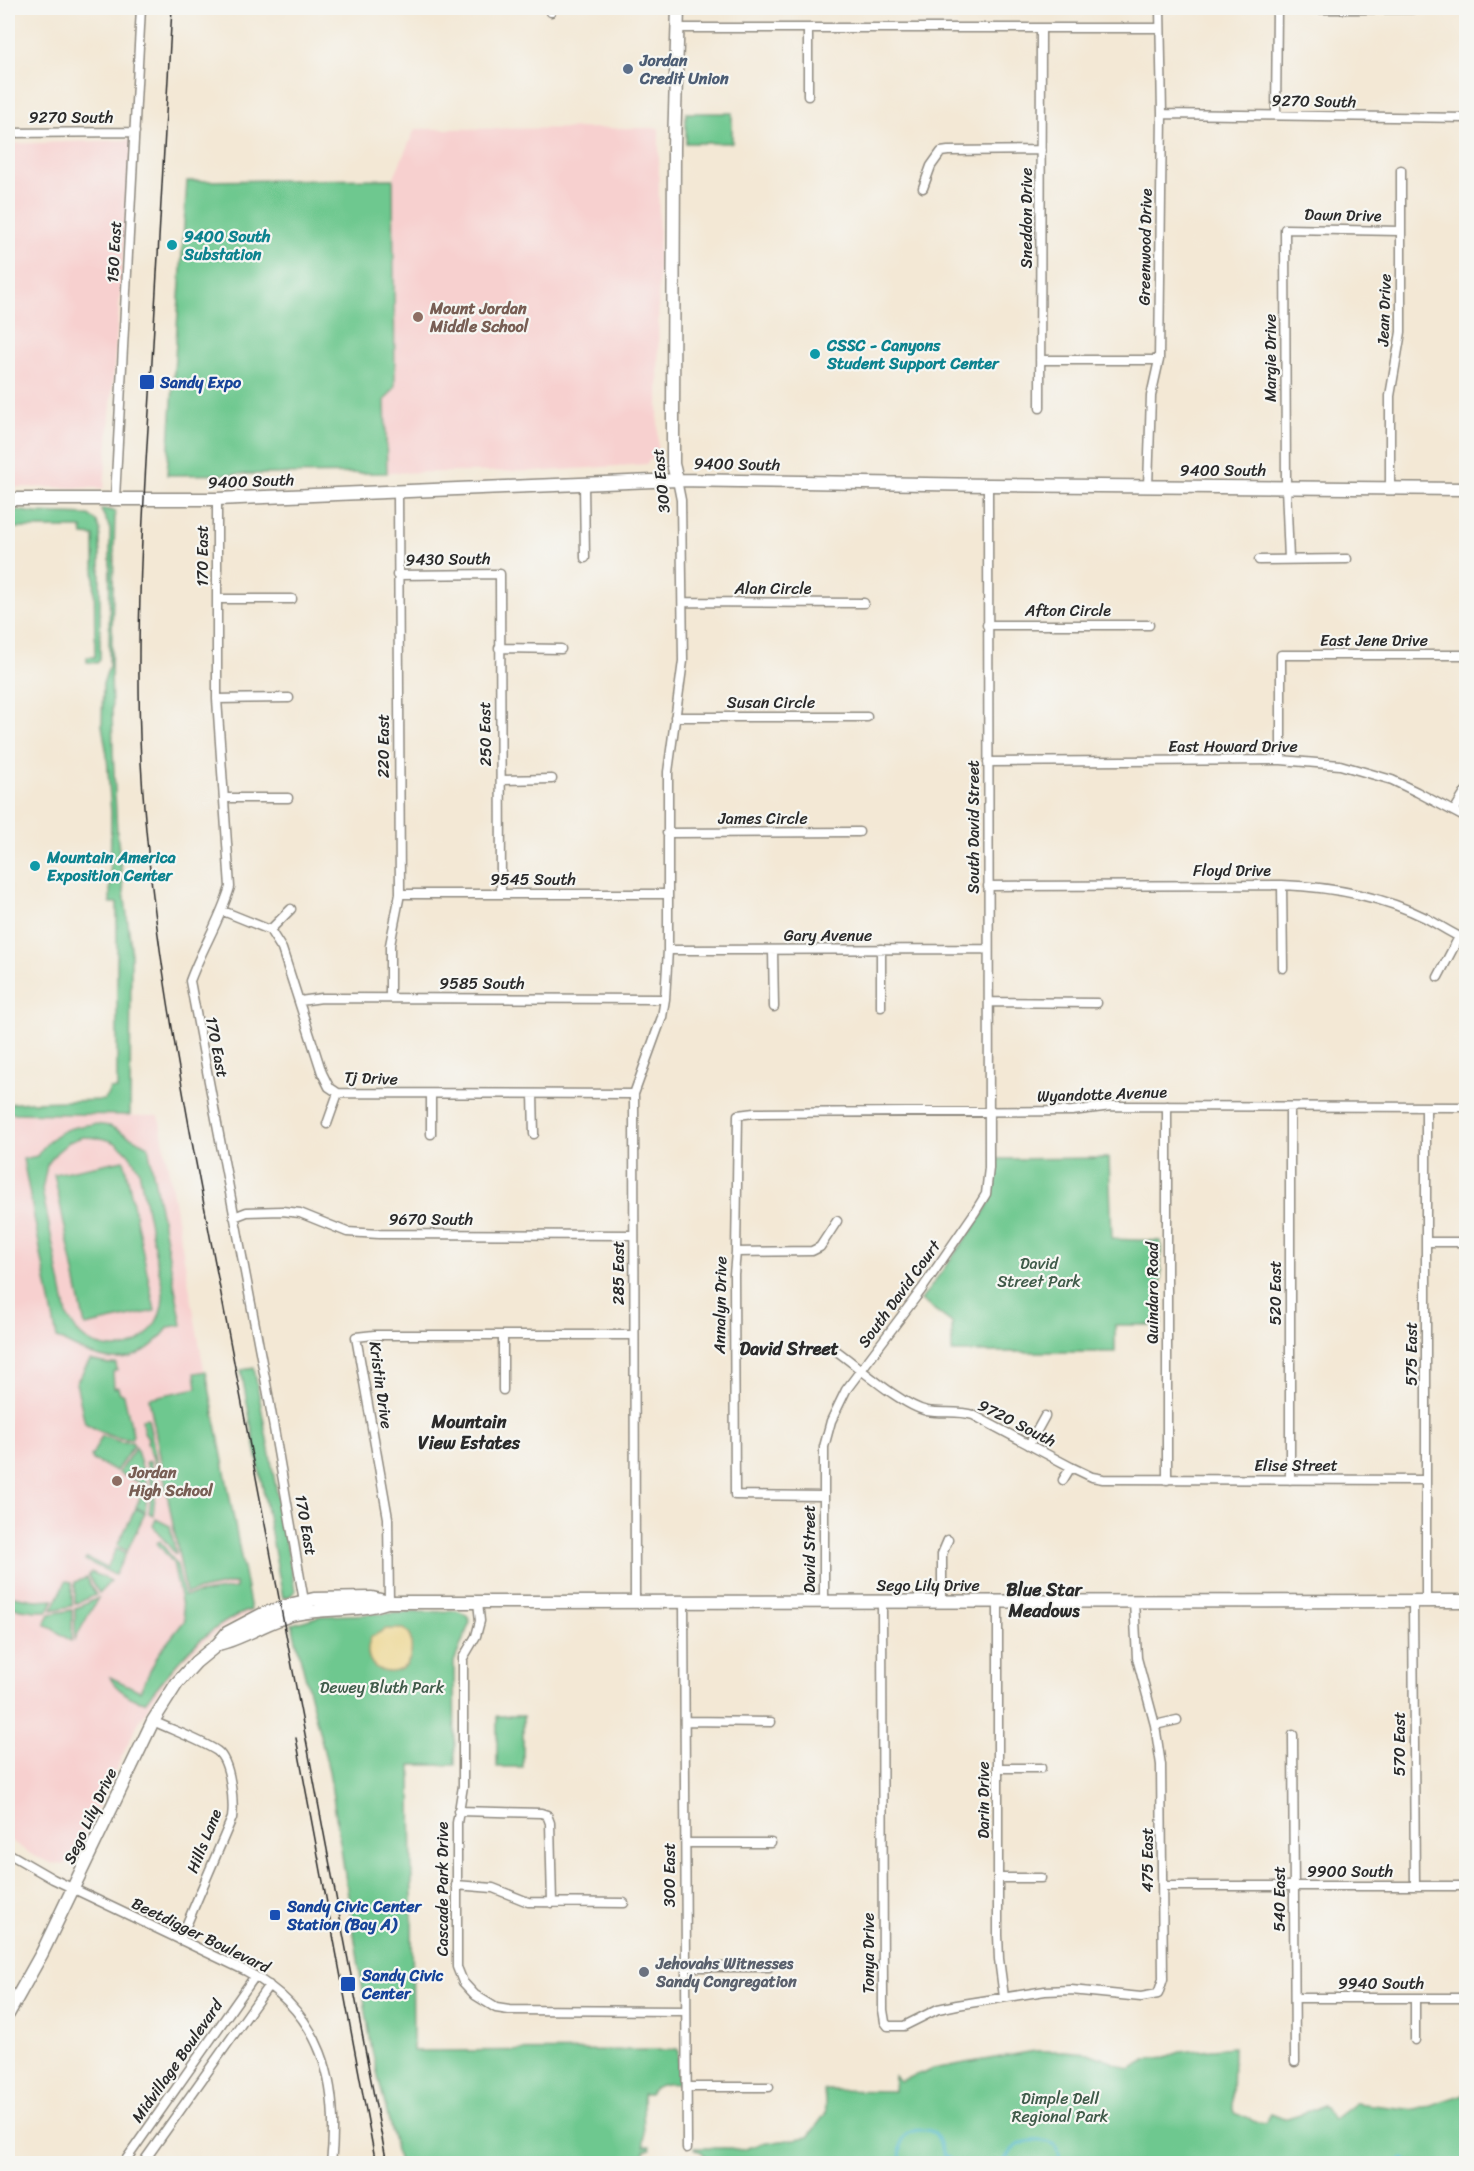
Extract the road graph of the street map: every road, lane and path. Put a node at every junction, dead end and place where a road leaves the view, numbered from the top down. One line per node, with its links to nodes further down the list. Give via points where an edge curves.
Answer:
1 (141, 8): 14 (street, 150 East)
2 (678, 8): 6 (street, 300 East)
3 (1160, 8): 9 (street, Greenwood Drive)
4 (1277, 8): 5 (street); 12 (street)
5 (1412, 9)
6 (678, 28): 7 (street); 24 (street, 300 East, via 673,416)
7 (808, 28): 8 (street); 10 (street)
8 (1041, 28): 9 (street); 16 (street, Sneddon Drive)
9 (1160, 28): 11 (street, Greenwood Drive)
10 (808, 96)
11 (1162, 114): 12 (street, 9270 South); 22 (street, Greenwood Drive)
12 (1276, 115): 13 (street, 9270 South)
13 (1467, 118)
14 (135, 132): 15 (street, 9270 South); 32 (street, 150 East)
15 (8, 133)
16 (1041, 150): 18 (street, via 940,152); 21 (street, Sneddon Drive)
17 (1401, 170): 20 (street, Jean Drive)
18 (923, 188)
19 (1285, 229): 20 (street, Dawn Drive); 28 (street, Margie Drive)
20 (1400, 231): 29 (street, Jean Drive, via 1401,332 1390,396)
21 (1040, 360): 22 (street); 23 (street, Sneddon Drive)
22 (1159, 360): 27 (street, Greenwood Drive, via 1151,396)
23 (1040, 408)
24 (677, 480): 25 (street, 9400 South); 26 (street, 9400 South); 43 (street, 300 East, via 681,500)
25 (584, 484): 31 (street, 9400 South); 35 (street)
26 (988, 485): 27 (street, 9400 South); 45 (street, South David Street)
27 (1148, 486): 28 (street, 9400 South)
28 (1286, 487): 29 (street, 9400 South); 36 (street, Margie Drive)
29 (1390, 487): 30 (street, 9400 South)
30 (1467, 489)
31 (398, 492): 34 (street, 9400 South); 40 (street, 220 East)
32 (115, 498): 33 (street, 9400 South); 34 (street, 9400 South)
33 (8, 499)
34 (217, 499): 41 (street, 170 East)
35 (585, 558)
36 (1289, 559): 37 (street); 38 (street)
37 (1347, 559)
38 (1259, 560)
39 (500, 574): 40 (street, 9430 South); 47 (street, 250 East)
40 (397, 575): 67 (street, 220 East)
41 (217, 599): 42 (street); 51 (street, 170 East)
42 (292, 599)
43 (683, 602): 44 (street, Alan Circle); 52 (street, 300 East, via 682,661)
44 (864, 603)
45 (987, 625): 46 (street, Afton Circle); 55 (street, South David Street)
46 (1149, 625)
47 (499, 648): 48 (street); 57 (street, 250 East)
48 (561, 649)
49 (1467, 655): 54 (street, East Jene Drive, via 1281,655)
50 (289, 698): 51 (street)
51 (217, 699): 59 (street, 170 East)
52 (675, 717): 53 (street, Susan Circle); 64 (street, 300 East, via 668,772)
53 (867, 717)
54 (1281, 760): 55 (street, East Howard Drive); 61 (street, East Howard Drive, via 1340,765 1368,772)
55 (988, 762): 66 (street, South David Street)
56 (552, 779): 57 (street)
57 (501, 780): 68 (street, 250 East)
58 (1467, 791): 61 (street)
59 (224, 798): 60 (street); 71 (street, 170 East, via 230,887)
60 (288, 798)
61 (1454, 811): 62 (street, East Howard Drive)
62 (1467, 818)
63 (859, 832): 64 (street, James Circle)
64 (667, 833): 69 (street, 300 East)
65 (1282, 885): 66 (street, Floyd Drive); 73 (street, Floyd Drive, via 1343,890 1373,898); 78 (street)
66 (988, 886): 75 (street, South David Street)
67 (400, 894): 68 (street, 9545 South); 80 (street, 220 East, via 390,945)
68 (501, 894): 69 (street, 9545 South)
69 (667, 894): 76 (street, 300 East)
70 (291, 909): 72 (street)
71 (223, 911): 72 (street); 101 (street, 170 East, via 190,981)
72 (270, 930): 82 (street, Tj Drive, via 282,949)
73 (1463, 938): 79 (street)
74 (881, 949): 75 (street, Gary Avenue); 77 (street, Gary Avenue); 86 (street)
75 (988, 949): 83 (street, South David Street)
76 (668, 950): 77 (street, Gary Avenue); 81 (street, 285 East)
77 (773, 950): 85 (street)
78 (1283, 968)
79 (1438, 976)
80 (390, 998): 81 (street, 9585 South); 82 (street, 9585 South)
81 (665, 999): 90 (street, 285 East)
82 (300, 1001): 87 (street, Tj Drive, via 322,1073 329,1087)
83 (990, 1002): 84 (street); 95 (street, South David Street)
84 (1097, 1003)
85 (774, 1007)
86 (881, 1007)
87 (338, 1093): 88 (street, Tj Drive); 97 (street)
88 (431, 1094): 89 (street, Tj Drive); 98 (street)
89 (534, 1094): 90 (street, Tj Drive); 99 (street)
90 (634, 1094): 103 (street, 285 East)
91 (1167, 1106): 92 (street, Wyandotte Avenue); 95 (street, Wyandotte Avenue); 116 (street, Quindaro Road)
92 (1290, 1107): 93 (street, Wyandotte Avenue); 117 (street, 520 East)
93 (1426, 1107): 94 (street, Wyandotte Avenue); 104 (street, 575 East)
94 (1467, 1107)
95 (989, 1112): 96 (street, Wyandotte Avenue); 100 (street, South David Street)
96 (738, 1115): 106 (street, Annalyn Drive)
97 (327, 1124)
98 (431, 1134)
99 (534, 1134)
100 (989, 1168): 110 (street, South David Court, via 986,1194 975,1212)
101 (234, 1217): 103 (street, 9670 South, via 247,1212 300,1213 348,1233); 121 (street, 170 East)
102 (837, 1221): 106 (street, via 820,1247 812,1251)
103 (633, 1235): 108 (street, 285 East)
104 (1427, 1242): 105 (street); 118 (street, 575 East)
105 (1467, 1242)
106 (736, 1252): 119 (street, Annalyn Drive, via 735,1495)
107 (503, 1335): 108 (street, Kristin Drive); 111 (street); 126 (street, Kristin Drive, via 356,1338 388,1518)
108 (634, 1335): 128 (street, 285 East)
109 (838, 1352): 110 (street, 9720 South)
110 (862, 1370): 113 (street, 9720 South, via 911,1405 973,1415); 119 (street, South David Court, via 846,1390 829,1427 824,1447)
111 (503, 1389)
112 (1045, 1416): 113 (street)
113 (1029, 1445): 114 (street, 9720 South)
114 (1071, 1467): 115 (street); 116 (street, 9720 South, via 1103,1479)
115 (1063, 1480)
116 (1167, 1480): 117 (street, Elise Street)
117 (1290, 1480): 118 (street, Elise Street)
118 (1425, 1480): 124 (street, 575 East)
119 (824, 1496): 130 (street, David Street)
120 (948, 1540): 132 (street, via 942,1554)
121 (304, 1601): 126 (street, Sego Lily Drive, via 372,1598); 134 (street, Sego Lily Drive, via 263,1614 227,1634)
122 (1134, 1601): 123 (street, Sego Lily Drive); 133 (street, Sego Lily Drive); 139 (street, 475 East, via 1137,1658)
123 (1413, 1601): 124 (street, Sego Lily Drive); 152 (street, 570 East)
124 (1426, 1601): 125 (street, Sego Lily Drive)
125 (1467, 1601)
126 (388, 1602): 127 (street, Sego Lily Drive); 134 (street, Sego Lily Drive, via 373,1607 294,1614)
127 (478, 1602): 128 (street, Sego Lily Drive); 143 (street, Cascade Park Drive, via 480,1621 476,1636 463,1658 463,1786)
128 (635, 1602): 129 (street, Sego Lily Drive)
129 (684, 1602): 130 (street, Sego Lily Drive); 137 (street, 300 East)
130 (824, 1602): 131 (street, Sego Lily Drive)
131 (882, 1602): 132 (street, Sego Lily Drive); 163 (street, Tonya Drive, via 885,2022 899,2027 938,2009)
132 (942, 1602): 133 (street, Sego Lily Drive)
133 (998, 1602): 141 (street, Darin Drive)
134 (218, 1644): 136 (street, Sego Lily Drive, via 185,1672)
135 (1177, 1720): 139 (street)
136 (153, 1721): 154 (street, Sego Lily Drive); 157 (street, Hills Lane, via 219,1752 226,1764 234,1805)
137 (685, 1721): 138 (street); 144 (street, 300 East)
138 (771, 1722)
139 (1155, 1725): 150 (street, 475 East, via 1162,1785)
140 (1293, 1735): 151 (street, 540 East)
141 (998, 1768): 142 (street); 147 (street, Darin Drive)
142 (1041, 1768)
143 (459, 1811): 149 (street, Cascade Park Drive); 155 (street, via 547,1815)
144 (686, 1843): 145 (street); 158 (street, 300 East)
145 (771, 1843)
146 (8, 1853): 154 (street, Beetdigger Boulevard)
147 (998, 1878): 148 (street); 163 (street, Darin Drive, via 999,1959)
148 (1041, 1878)
149 (456, 1885): 155 (street, via 486,1886 528,1902); 167 (street, Cascade Park Drive, via 457,1967 463,1982 486,2003 509,2010)
150 (1162, 1886): 151 (street, 9900 South); 162 (street, 475 East, via 1163,1979)
151 (1294, 1886): 152 (street, 9900 South); 164 (street, 540 East)
152 (1415, 1886): 153 (street, 9900 South)
153 (1467, 1886)
154 (74, 1889): 157 (street, Beetdigger Boulevard); 168 (street, Sego Lily Drive)
155 (552, 1903): 156 (street)
156 (624, 1903)
157 (180, 1940): 160 (street, Beetdigger Boulevard)
158 (686, 1967): 159 (street); 167 (street, 300 East)
159 (769, 1967)
160 (255, 1976): 161 (street, Beetdigger Boulevard); 174 (street, Midvillage Boulevard)
161 (269, 1985): 175 (street, Midvillage Boulevard); 176 (street, Beetdigger Boulevard, via 301,2017 325,2064 334,2114)
162 (1158, 1994): 163 (street, Tonya Drive, via 1141,1997 1058,1990)
163 (1004, 1997)
164 (1294, 1998): 165 (street, 9940 South); 170 (street, 540 East)
165 (1414, 1998): 166 (street, 9940 South); 169 (street)
166 (1467, 1998)
167 (686, 2011): 171 (street, 300 East)
168 (8, 2014)
169 (1415, 2040)
170 (1295, 2061)
171 (687, 2087): 172 (street); 173 (street, 300 East)
172 (769, 2087)
173 (687, 2148)
174 (123, 2163)
175 (142, 2163)
176 (330, 2163)

